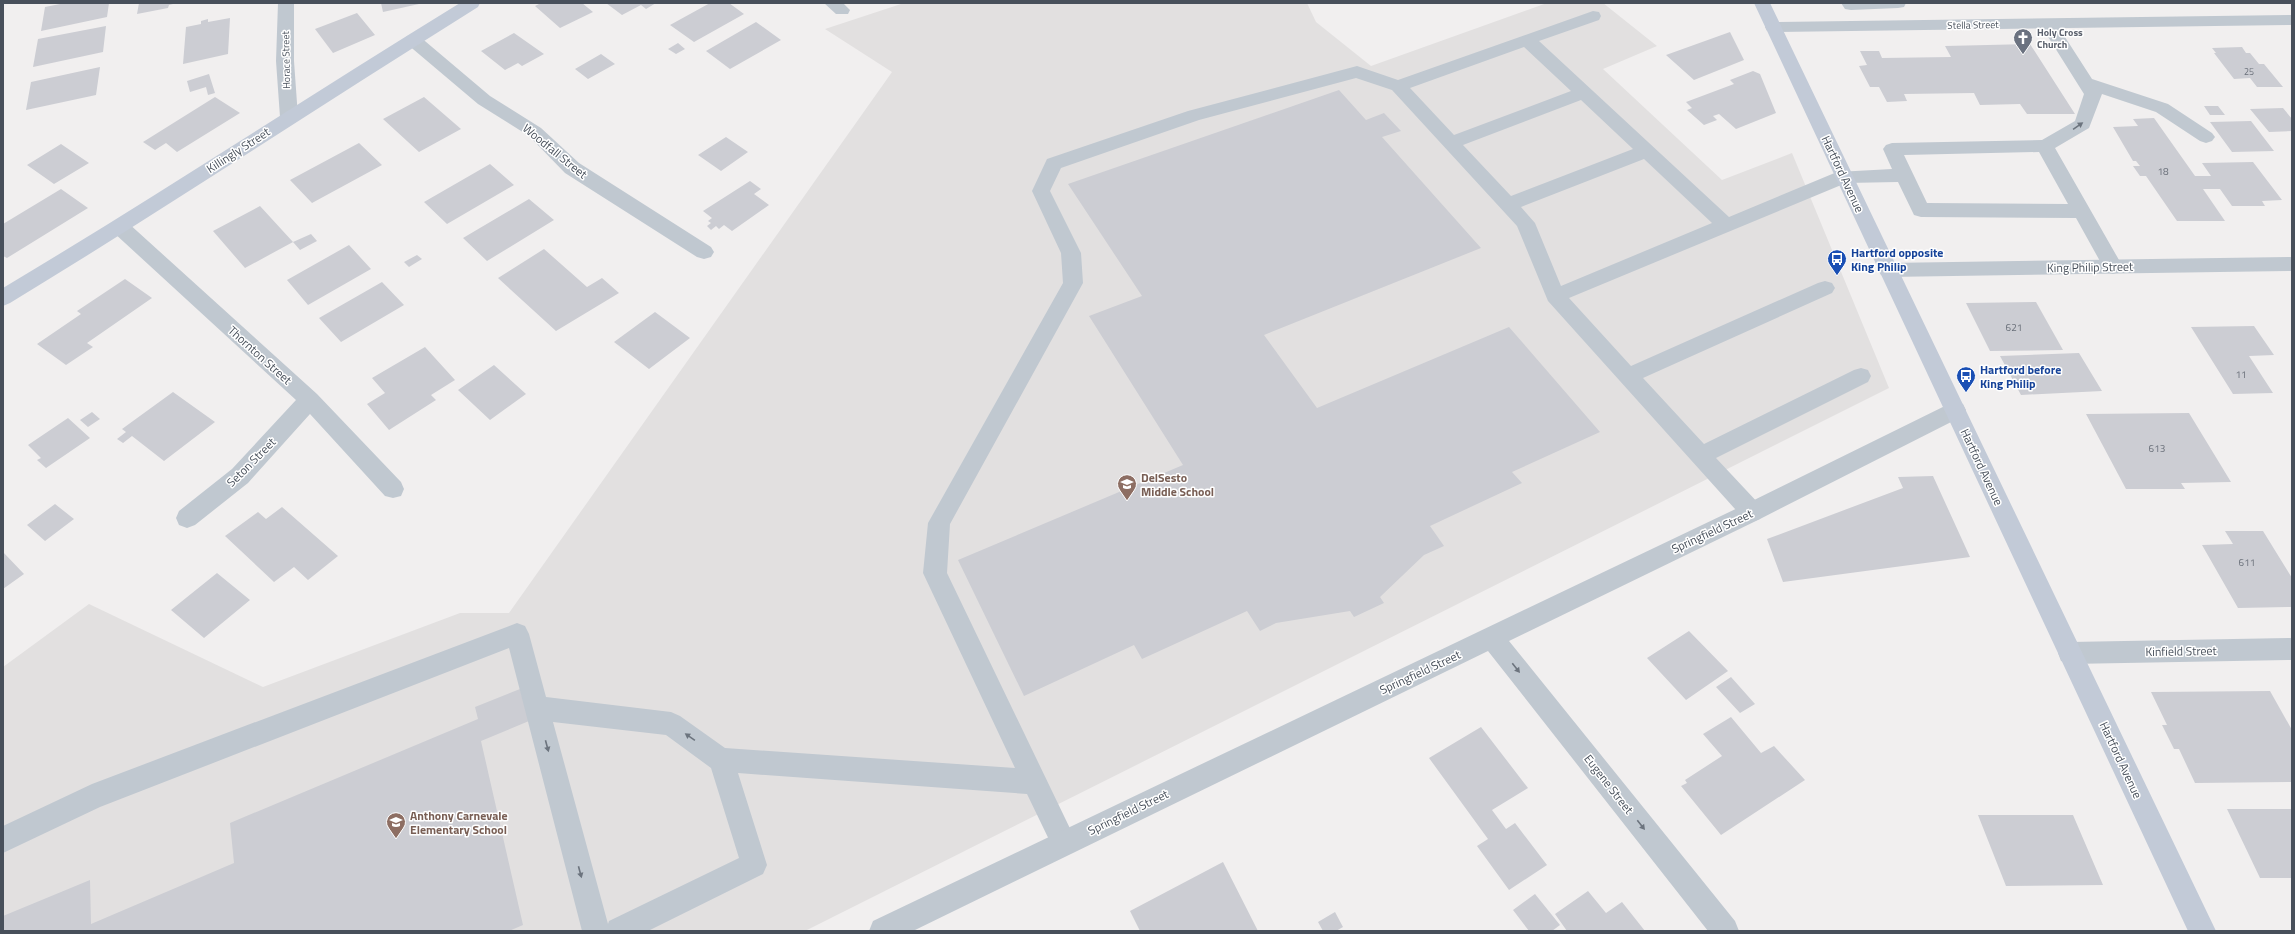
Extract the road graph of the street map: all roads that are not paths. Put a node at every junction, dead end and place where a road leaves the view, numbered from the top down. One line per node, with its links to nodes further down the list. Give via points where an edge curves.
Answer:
1 (286, 3): 16 (street, Horace Street, via 285,61)
2 (472, 3): 11 (main road, Killingly Street)
3 (1762, 3): 10 (main road, Hartford Avenue)
4 (1898, 3): 5 (street)
5 (1850, 4): 9 (street)
6 (1593, 16): 12 (street)
7 (2292, 20): 8 (street, Stella Street)
8 (2048, 24): 9 (street, Stella Street); 13 (street)
9 (1861, 26): 10 (street, Stella Street)
10 (1773, 27): 22 (main road, Hartford Avenue)
11 (413, 40): 16 (main road, Killingly Street); 27 (street, Woodfall Street, via 484,100 535,132 572,168)
12 (1527, 40): 14 (street); 15 (street)
13 (2086, 83): 17 (street, via 2162,108); 19 (street, one-way to 13, via 2083,124 2093,94)
14 (1398, 86): 18 (street); 47 (street, via 1357,72 1194,115 1054,164 1041,190 1071,253 1073,283 939,523 935,573)
15 (1584, 92): 18 (street); 20 (street)
16 (289, 117): 26 (main road, Killingly Street)
17 (2206, 137)
18 (1450, 143): 23 (street)
19 (2045, 146): 21 (street, via 1892,149); 24 (street)
20 (1647, 151): 23 (street); 25 (street)
21 (1904, 175): 22 (street); 24 (street, via 1921,210)
22 (1844, 177): 25 (street); 30 (main road, Hartford Avenue)
23 (1507, 204): 32 (street, via 1525,223)
24 (2081, 211): 29 (street)
25 (1726, 225): 32 (street)
26 (120, 227): 33 (main road, Killingly Street); 36 (street, Thornton Street)
27 (704, 252)
28 (2292, 264): 29 (street, King Philip Street)
29 (2113, 267): 30 (street, King Philip Street)
30 (1888, 270): 37 (main road, Hartford Avenue)
31 (1825, 288): 34 (street)
32 (1555, 296): 34 (street)
33 (3, 298)
34 (1628, 376): 38 (street)
35 (1861, 376): 38 (street)
36 (310, 400): 39 (street, Thornton Street); 41 (street, Seton Street, via 240,476)
37 (1955, 410): 40 (street, Springfield Street); 44 (main road, Hartford Avenue)
38 (1700, 456): 40 (street)
39 (394, 489)
40 (1752, 512): 42 (street, Springfield Street)
41 (187, 518)
42 (1492, 638): 49 (street, Springfield Street); 53 (street, Eugene Street, one-way to 53)
43 (2292, 649): 44 (street, Kinfield Street)
44 (2070, 653): 54 (main road, Hartford Avenue)
45 (537, 708): 46 (street, one-way to 45, via 671,724); 48 (street, via 517,634 92,797); 50 (street, one-way to 50)
46 (721, 760): 47 (street); 51 (street, via 754,864)
47 (1035, 782): 49 (street)
48 (3, 840)
49 (1064, 843): 52 (street, Springfield Street)
50 (596, 931)
51 (619, 931)
52 (883, 931)
53 (1725, 931)
54 (2202, 931)

